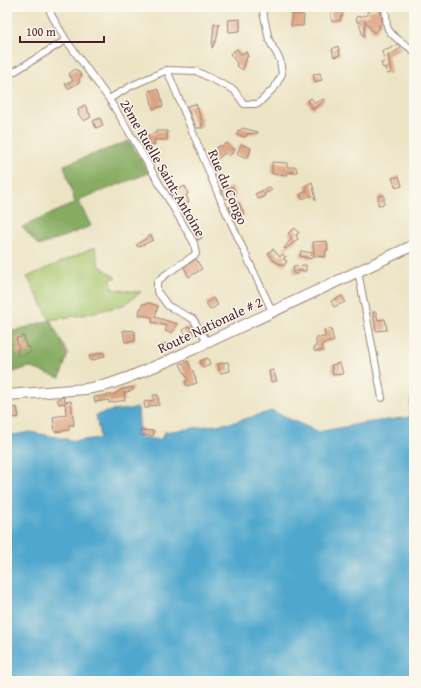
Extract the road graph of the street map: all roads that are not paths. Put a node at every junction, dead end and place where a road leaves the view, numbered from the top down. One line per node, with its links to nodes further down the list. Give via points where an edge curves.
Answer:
1 (48, 7): 4 (street, 2ème Ruelle Saint-Antoine)
2 (262, 7): 6 (street, via 269,40 280,60 282,74 275,87 258,104 244,104 234,90 196,71)
3 (384, 7): 5 (street, via 387,13 387,28 397,41)
4 (66, 40): 7 (street); 8 (street, 2ème Ruelle Saint-Antoine)
5 (414, 51)
6 (167, 70): 8 (street); 11 (street, Rue du Congo, via 221,202)
7 (7, 76)
8 (109, 99): 12 (street, 2ème Ruelle Saint-Antoine, via 194,244 196,254 164,275 157,282 157,291 168,306 193,319)
9 (414, 245): 10 (main road, Route Nationale # 2)
10 (358, 271): 11 (main road, Route Nationale # 2); 14 (street)
11 (272, 311): 12 (main road, Route Nationale # 2)
12 (207, 342): 13 (main road, Route Nationale # 2, via 107,385)
13 (7, 395)
14 (382, 398)

